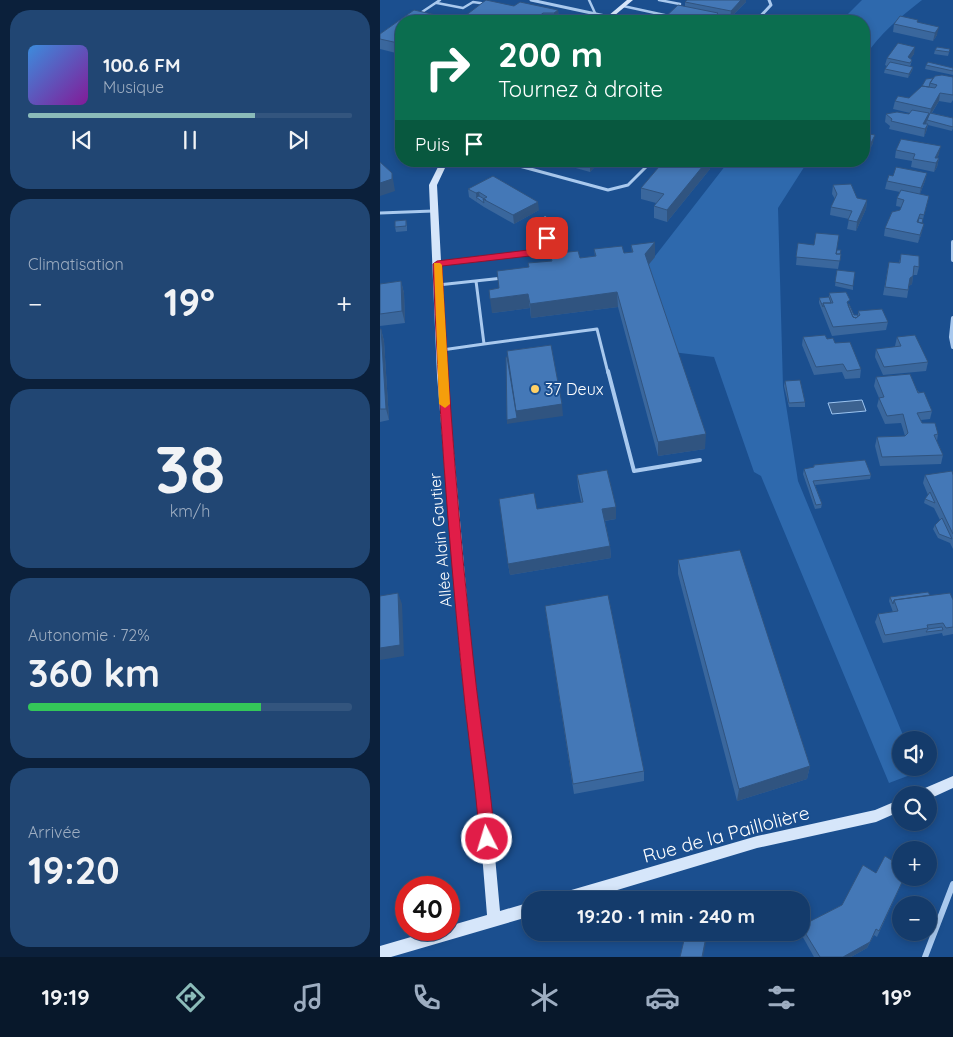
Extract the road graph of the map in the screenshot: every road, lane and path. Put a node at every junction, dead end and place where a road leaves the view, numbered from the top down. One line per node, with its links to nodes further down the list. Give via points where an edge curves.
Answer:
1 (440, 0): 7 (lane)
2 (531, 0): 12 (street)
3 (588, 0): 12 (lane)
4 (630, 0): 10 (street)
5 (659, 0): 8 (lane)
6 (769, 0): 18 (street, via 771,5)
7 (436, 3): 9 (lane, via 463,8 473,2); 13 (lane)
8 (680, 4)
9 (492, 5)
10 (623, 6): 16 (street); 17 (lane)
11 (548, 13): 14 (lane)
12 (595, 13): 15 (street)
13 (419, 15)
14 (559, 15)
15 (599, 15)
16 (613, 15)
17 (664, 15)
18 (762, 15)
19 (442, 167): 22 (street, Allée Alain Gautier, via 433,186)
20 (522, 167): 21 (lane, via 619,191 628,187)
21 (646, 167)
22 (434, 211): 23 (lane); 27 (street, Allée Alain Gautier)
23 (380, 213)
24 (545, 218): 27 (lane, via 547,238 544,248 530,253)
25 (953, 242): 26 (street)
26 (953, 260)
27 (437, 264): 30 (street, Allée Alain Gautier)
28 (509, 278): 29 (lane)
29 (476, 281): 30 (lane); 32 (lane)
30 (438, 285): 34 (street, Allée Alain Gautier)
31 (953, 318): 33 (street)
32 (484, 344): 34 (lane); 35 (lane, via 597,329 634,471)
33 (953, 347)
34 (441, 350): 42 (street, Allée Alain Gautier, via 467,666 482,780)
35 (700, 460)
36 (953, 782): 37 (street)
37 (937, 789)
38 (892, 809): 40 (street, Rue de la Paillolière, via 876,816 757,842)
39 (953, 884): 44 (street)
40 (591, 891)
41 (522, 912): 42 (street)
42 (494, 920): 43 (street)
43 (380, 953)
44 (925, 957)

